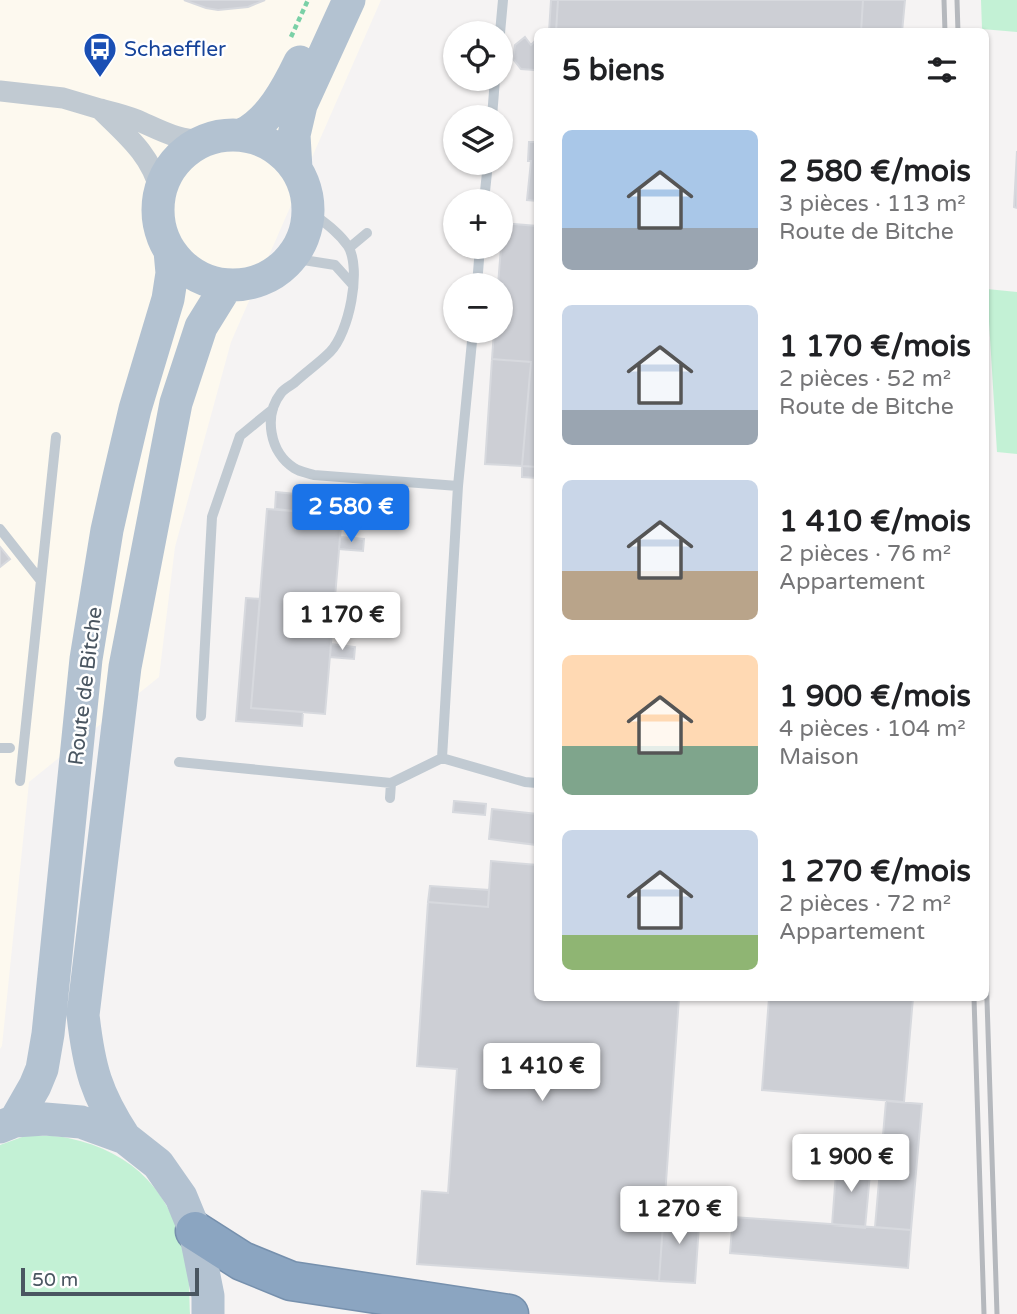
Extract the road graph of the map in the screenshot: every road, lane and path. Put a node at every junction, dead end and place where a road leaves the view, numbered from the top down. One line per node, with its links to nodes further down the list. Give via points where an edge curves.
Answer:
1 (331, 0): 7 (main road, via 285,90 261,121)
2 (349, 0): 9 (main road, via 301,105 294,135)
3 (503, 0): 4 (lane)
4 (501, 21)
5 (0, 91): 6 (street, via 63,98)
6 (100, 108): 8 (street, via 183,139); 10 (street, via 146,158)
7 (242, 135): 8 (main road); 9 (main road, via 273,146)
8 (205, 140): 10 (main road, via 173,164)
9 (296, 169): 11 (main road)
10 (160, 191): 14 (main road, via 159,222)
11 (308, 210): 13 (lane); 15 (main road, via 303,236)
12 (367, 233): 13 (lane)
13 (349, 247): 17 (lane)
14 (170, 251): 16 (main road, via 195,274); 31 (main road, Route de Bitche, via 168,299 118,481 86,659 42,1069)
15 (291, 258): 16 (main road, via 262,279); 17 (lane, via 334,265)
16 (227, 285): 32 (main road, Route de Bitche, via 201,327 176,403 125,667 83,1016 94,1079)
17 (354, 285): 19 (lane, via 340,339 281,393)
18 (471, 343): 21 (lane)
19 (273, 409): 21 (lane, via 273,442 295,469 314,475); 24 (lane, via 240,436 212,517)
20 (56, 437): 23 (lane)
21 (458, 486): 25 (lane)
22 (0, 529): 23 (lane)
23 (41, 581): 27 (lane)
24 (201, 716)
25 (442, 758): 28 (lane); 29 (lane)
26 (179, 762): 28 (lane)
27 (20, 781)
28 (391, 783): 30 (lane)
29 (534, 783)
30 (390, 798)
31 (8, 1124): 32 (main road, via 45,1119 81,1122)
32 (125, 1138): 33 (main road, via 158,1164 181,1197)
33 (195, 1231): 34 (main road); 35 (highway, via 242,1261 291,1281)
34 (208, 1314)
35 (509, 1314)

